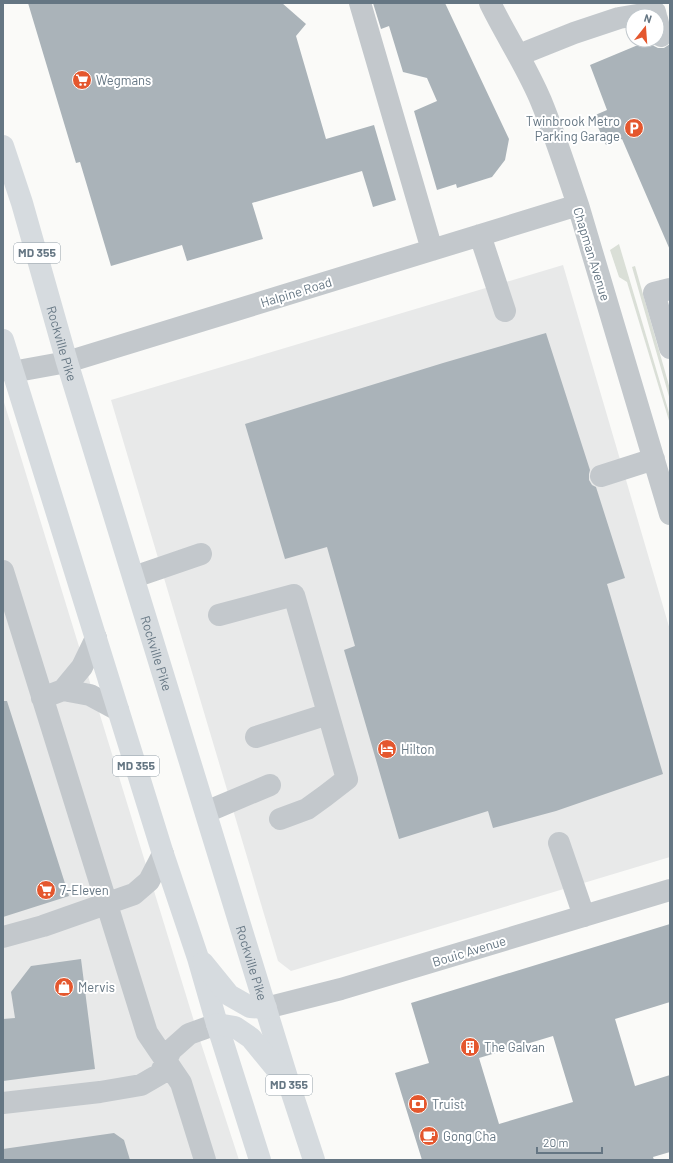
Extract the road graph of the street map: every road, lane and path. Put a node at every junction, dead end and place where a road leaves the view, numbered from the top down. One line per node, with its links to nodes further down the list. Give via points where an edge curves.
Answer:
1 (360, 3): 8 (street)
2 (490, 3): 4 (street, Chapman Avenue)
3 (625, 17): 4 (street, via 574,33)
4 (519, 55): 6 (street, Chapman Avenue, via 541,101)
5 (3, 146): 13 (main road, Rockville Pike / MD 355, via 22,203)
6 (578, 205): 7 (street, Halpine Road); 15 (street, Chapman Avenue)
7 (480, 235): 8 (street, Halpine Road); 10 (street)
8 (432, 250): 13 (street, Halpine Road)
9 (670, 289): 12 (street, via 654,293)
10 (505, 311)
11 (3, 340): 14 (main road, MD 355)
12 (670, 348)
13 (67, 362): 14 (street, Halpine Road); 20 (main road, Rockville Pike / MD 355)
14 (6, 375): 22 (main road, MD 355)
15 (654, 459): 16 (street); 17 (street, Chapman Avenue)
16 (601, 476)
17 (670, 514)
18 (202, 554): 20 (street)
19 (3, 572): 24 (street)
20 (134, 577): 29 (main road, Rockville Pike / MD 355)
21 (219, 615): 26 (street, via 294,595)
22 (96, 638): 23 (street, via 82,667); 25 (main road, MD 355)
23 (63, 690): 24 (street); 25 (street, via 90,695)
24 (42, 698): 34 (street)
25 (118, 710): 32 (main road, MD 355)
26 (328, 714): 27 (street); 30 (street, via 347,779 307,808)
27 (256, 737)
28 (270, 785): 29 (street)
29 (206, 812): 38 (main road, Rockville Pike / MD 355)
30 (280, 819)
31 (559, 843): 35 (street)
32 (163, 854): 34 (street, via 146,884 134,894); 37 (main road, MD 355)
33 (670, 890): 35 (street, Bouic Avenue)
34 (106, 904): 36 (street); 40 (street, via 147,1033)
35 (584, 916): 38 (street, Bouic Avenue, via 341,989)
36 (3, 937)
37 (198, 958): 38 (main road, via 229,995 250,1006); 39 (main road, MD 355)
38 (266, 1008): 41 (main road, Rockville Pike / MD 355)
39 (217, 1024): 40 (street, via 189,1034 171,1050); 41 (main road, via 235,1027 251,1038); 44 (main road, MD 355)
40 (166, 1062): 42 (street, via 160,1074 141,1085); 43 (street, via 181,1084)
41 (289, 1084): 45 (main road, Rockville Pike / MD 355)
42 (3, 1103)
43 (205, 1160)
44 (260, 1160)
45 (314, 1160)

